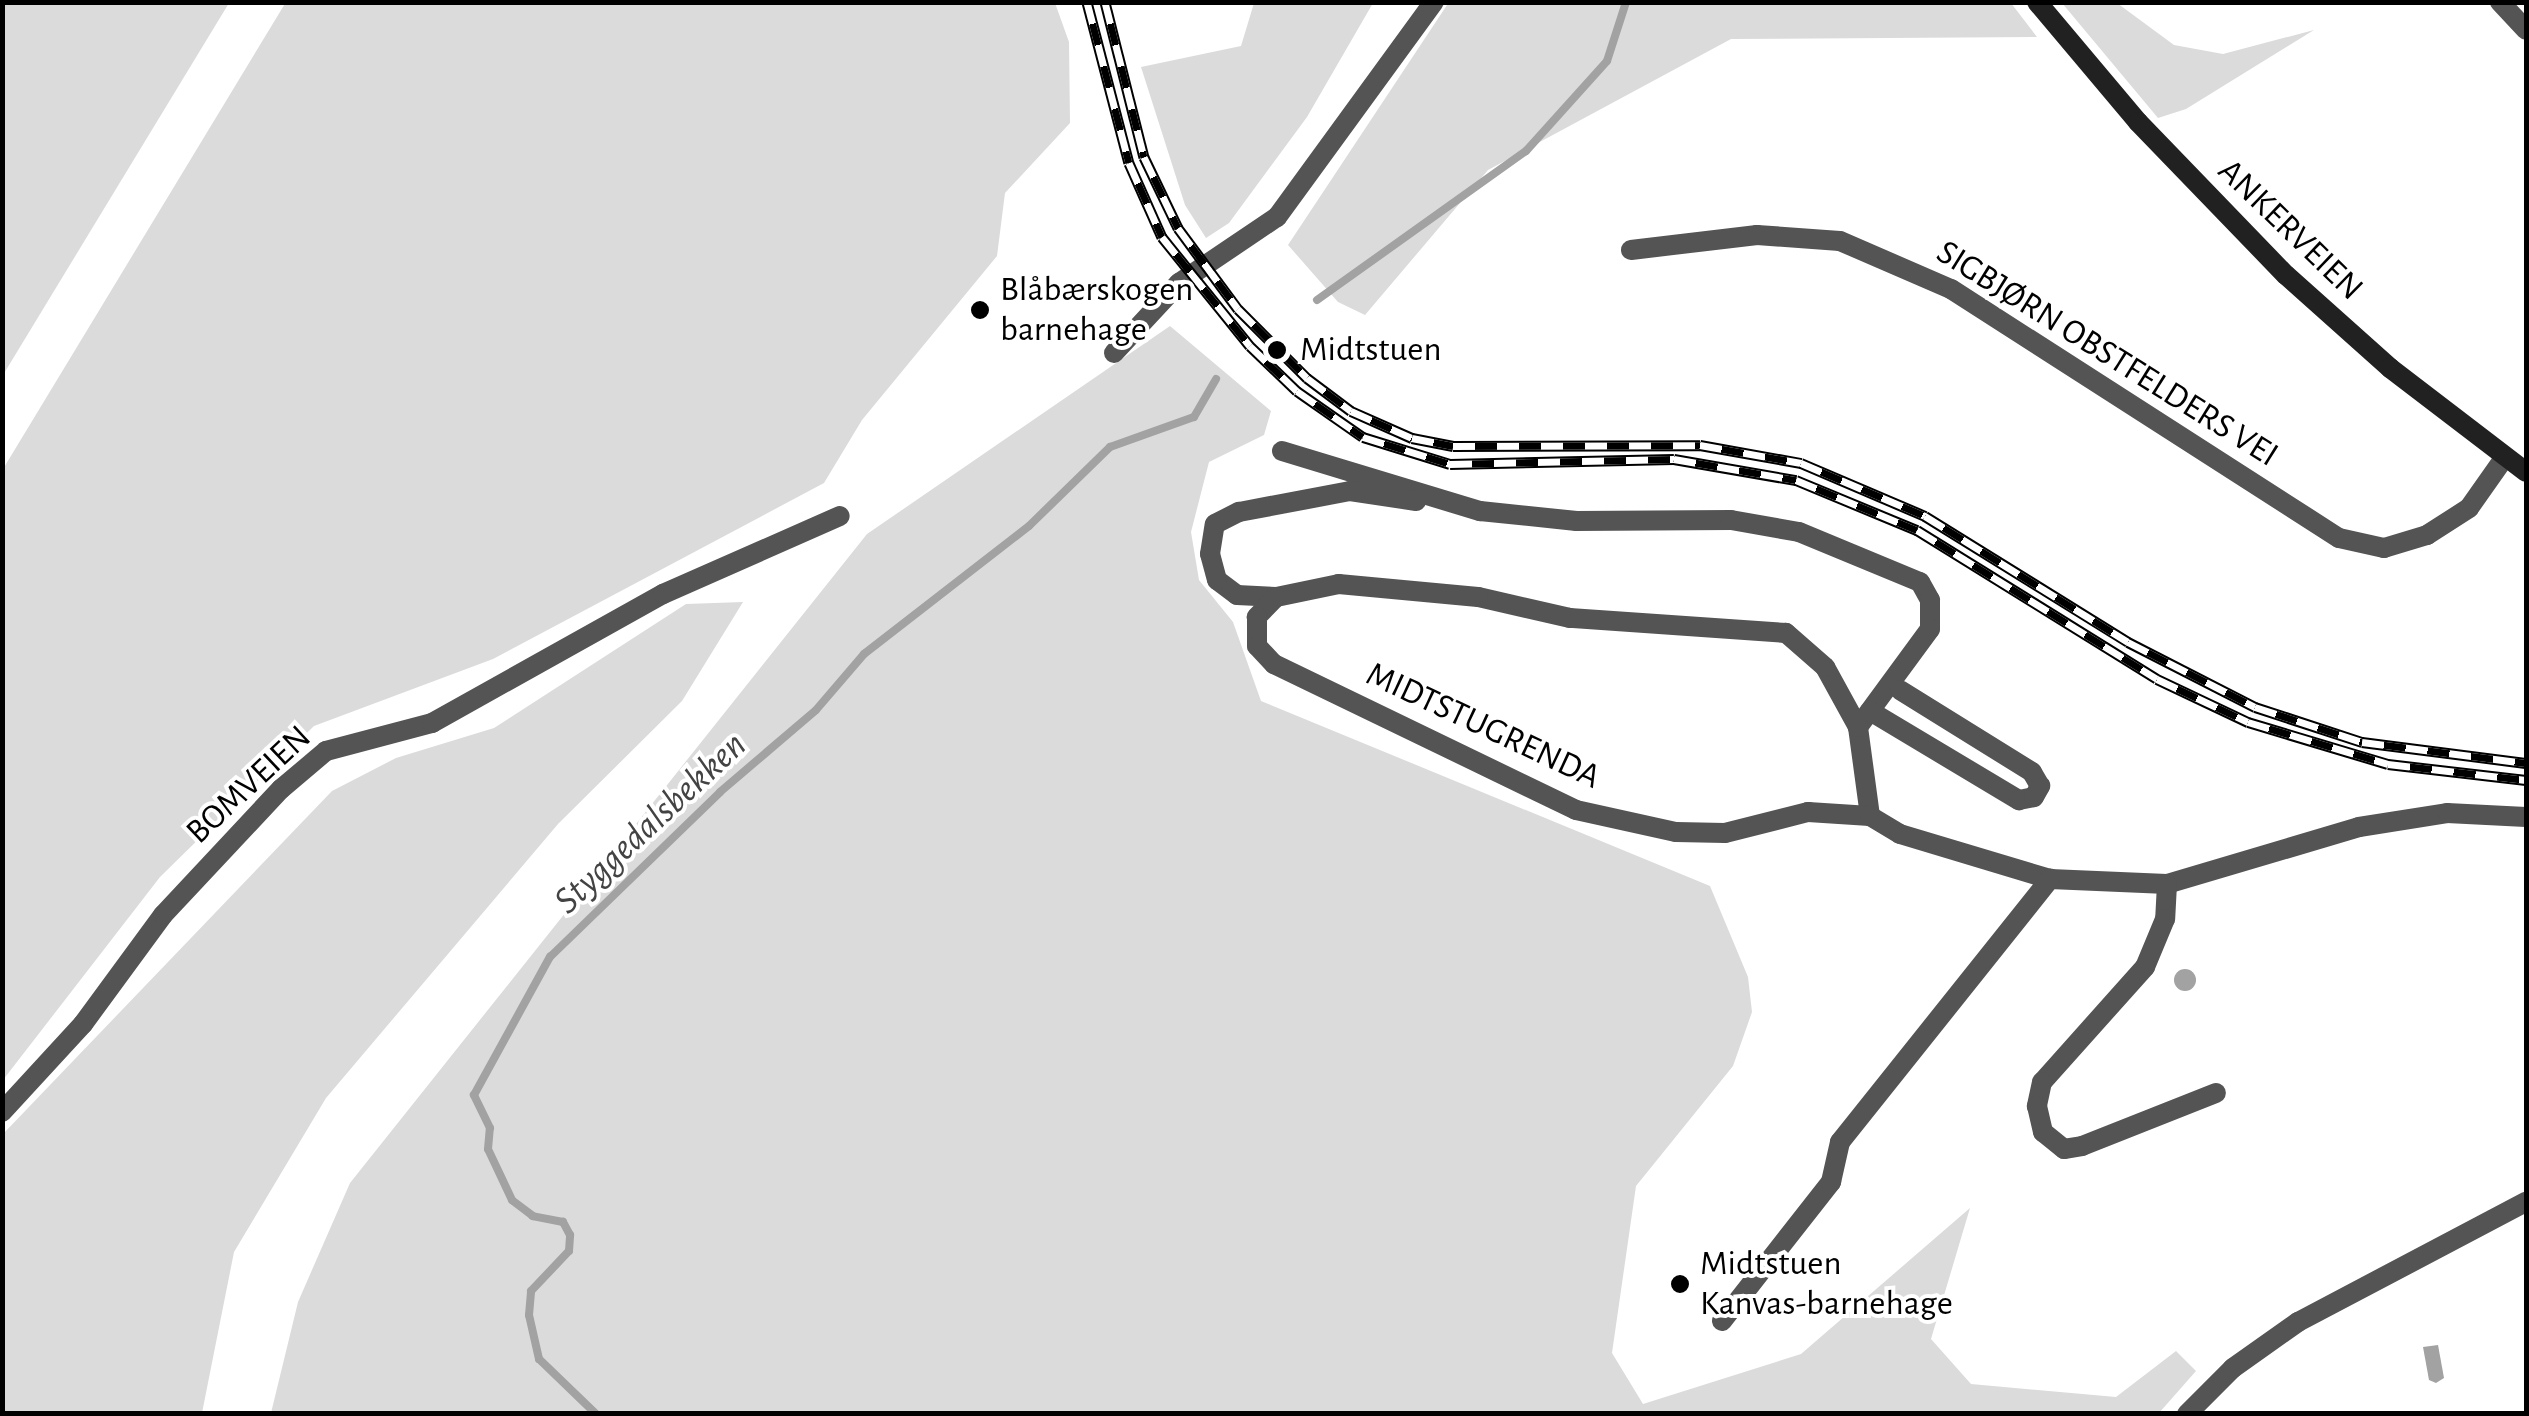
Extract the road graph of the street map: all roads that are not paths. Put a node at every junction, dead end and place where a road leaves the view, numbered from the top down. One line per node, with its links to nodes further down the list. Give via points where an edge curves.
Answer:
1 (1434, 2): 6 (street, via 1277,217 1179,282)
2 (2037, 2): 8 (main road, ANKERVEIEN, via 2138,122 2286,275 2390,368)
3 (2500, 2): 4 (street)
4 (2526, 30)
5 (1630, 250): 8 (street, SIGBJØRN OBSTFELDERS VEI, via 1757,235 1840,241 1951,290 2339,538 2384,548 2427,535 2469,508)
6 (1114, 352)
7 (1282, 451): 10 (street)
8 (2505, 457): 9 (main road, ANKERVEIEN)
9 (2526, 472)
10 (1480, 510): 12 (street, via 1350,491 1239,512 1215,524 1210,554 1217,580 1237,595); 14 (street, via 1576,520 1731,520 1798,532 1920,582 1930,600 1930,629)
11 (840, 516): 20 (street, BOMVEIEN, via 663,594 449,715 326,751 281,789 163,915 83,1024)
12 (1276, 597): 14 (street, via 1339,584 1478,597 1587,620 1766,627 1809,648); 15 (street, MIDTSTUGRENDA, via 1258,617 1257,646 1274,664 1576,810 1676,832 1725,832 1808,812)
13 (1900, 690): 14 (street, via 2032,772 2040,786 2034,798 2020,800)
14 (1864, 719): 15 (street)
15 (1870, 816): 17 (street, MIDTSTUGRENDA, via 1900,834)
16 (2526, 817): 18 (street, MIDTSTUGRENDA, via 2447,813 2359,828)
17 (2050, 878): 18 (street, MIDTSTUGRENDA); 22 (street, via 1840,1142 1831,1182)
18 (2167, 884): 19 (street, via 2165,918 2144,967 2042,1082 2037,1106 2043,1132 2064,1149 2082,1146)
19 (2216, 1093)
20 (2, 1112)
21 (2526, 1202): 23 (street, via 2321,1307 2233,1368)
22 (1722, 1321)
23 (2187, 1414)

